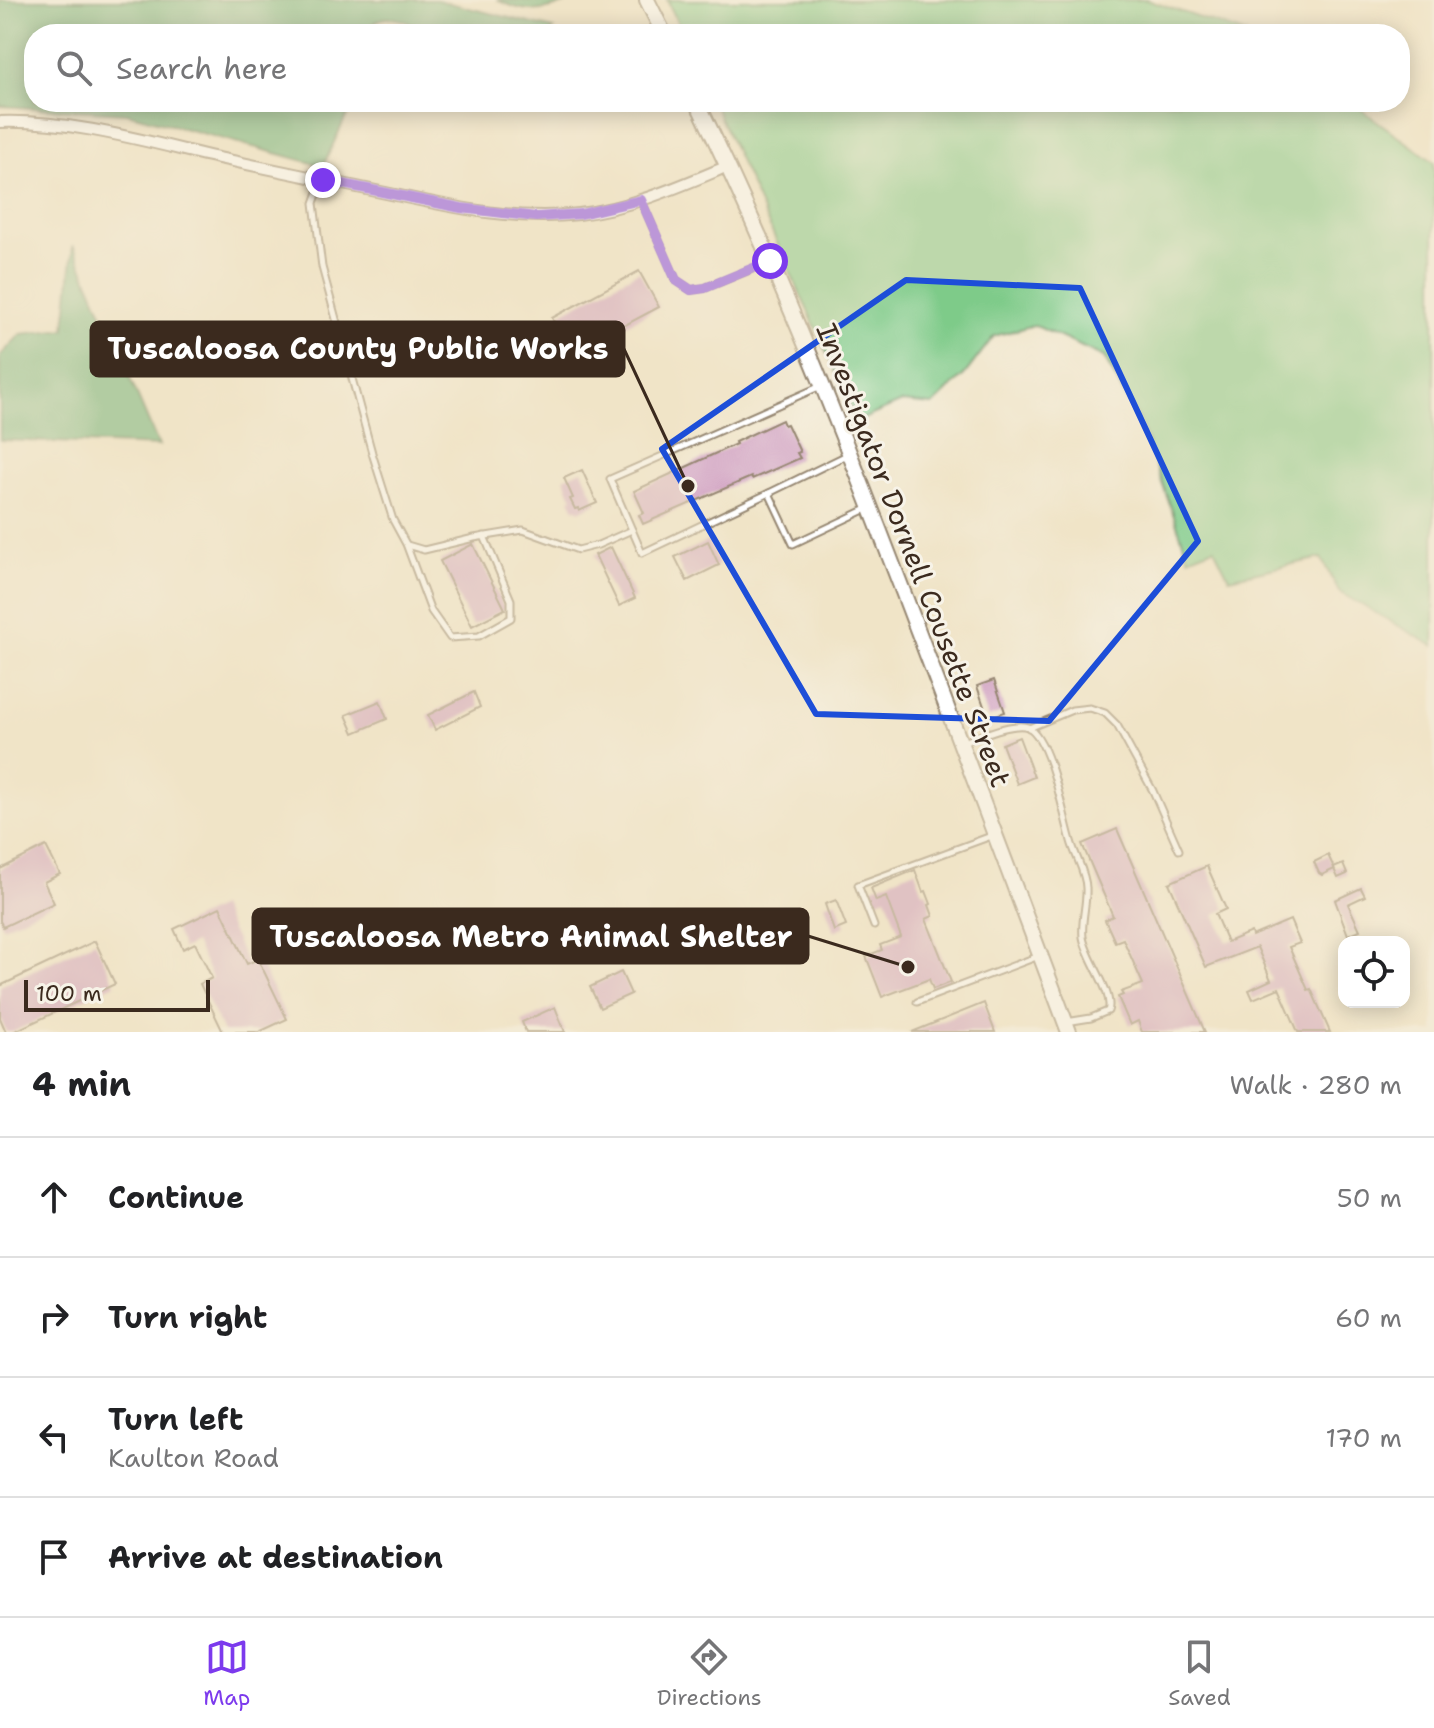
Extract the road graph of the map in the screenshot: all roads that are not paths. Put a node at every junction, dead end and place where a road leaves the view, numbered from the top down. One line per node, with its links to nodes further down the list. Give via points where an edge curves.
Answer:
1 (647, 0): 2 (main road)
2 (659, 24)
3 (702, 112): 5 (main road, Investigator Dornell Cousette Street)
4 (0, 122): 6 (street, via 123,136)
5 (728, 166): 7 (street); 8 (main road, Investigator Dornell Cousette Street)
6 (323, 180): 7 (street, via 536,217 581,214); 15 (lane, via 314,203 322,267 372,453)
7 (641, 200): 8 (lane, via 676,280 691,290)
8 (770, 261): 9 (main road, Investigator Dornell Cousette Street)
9 (822, 385): 10 (main road, Investigator Dornell Cousette Street); 13 (lane, via 610,479)
10 (850, 454): 11 (lane); 12 (main road, Investigator Dornell Cousette Street)
11 (769, 493): 12 (lane, via 793,544); 13 (lane, via 642,553)
12 (871, 507): 17 (main road, Investigator Dornell Cousette Street)
13 (632, 530): 14 (lane, via 578,550 523,530)
14 (484, 536): 15 (lane, via 424,550); 15 (lane, via 511,600 511,618 479,636 450,638 431,611)
15 (406, 544)
16 (1029, 728): 17 (lane, via 1014,725); 19 (lane, via 1072,710 1105,713 1153,791); 23 (lane, via 1040,739 1052,770 1086,886 1083,938 1110,1001 1108,1011)
17 (960, 742): 18 (main road, Investigator Dornell Cousette Street)
18 (995, 835): 20 (lane, via 858,885); 21 (main road, Investigator Dornell Cousette Street)
19 (1179, 850)
20 (874, 926)
21 (1040, 956): 22 (lane); 23 (main road, Investigator Dornell Cousette Street)
22 (917, 1002)
23 (1067, 1027)

